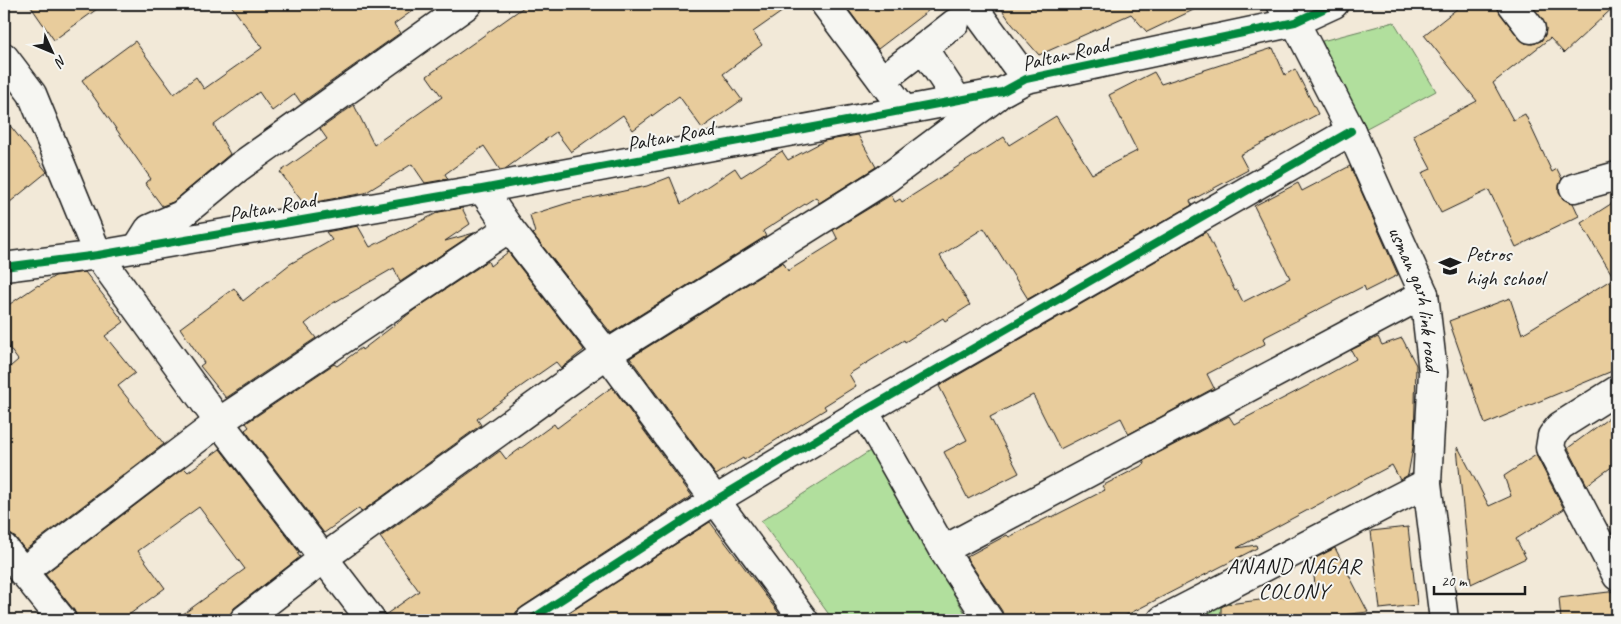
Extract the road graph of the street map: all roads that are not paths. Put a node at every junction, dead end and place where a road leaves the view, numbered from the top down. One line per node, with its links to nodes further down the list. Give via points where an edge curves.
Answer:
1 (468, 4): 20 (street, via 239,167 180,215 148,230)
2 (825, 4): 11 (street)
3 (1334, 4): 6 (street, Paltan Road)
4 (1512, 4): 7 (street)
5 (963, 13): 8 (street); 10 (street)
6 (1288, 13): 10 (street, Paltan Road); 15 (street, usman garh link road)
7 (1531, 29)
8 (923, 48): 11 (street); 13 (street)
9 (4, 57): 21 (street, via 32,94)
10 (1026, 79): 12 (street, Paltan Road)
11 (882, 80): 14 (street)
12 (1002, 92): 13 (street, Paltan Road); 24 (street, via 886,179)
13 (958, 101): 14 (street, Paltan Road)
14 (904, 110): 18 (street, Paltan Road)
15 (1351, 131): 23 (street, usman garh link road); 26 (street)
16 (1617, 176): 17 (street)
17 (1574, 188)
18 (482, 189): 19 (street); 20 (street, Paltan Road)
19 (509, 228): 24 (street); 27 (street)
20 (137, 248): 21 (street, Paltan Road)
21 (98, 255): 22 (street, Paltan Road); 27 (street)
22 (4, 267)
23 (1424, 294): 28 (street, usman garh link road, via 1433,372); 31 (street)
24 (607, 354): 29 (street); 32 (street)
25 (1617, 390): 34 (street, via 1560,426 1552,436 1550,448)
26 (864, 411): 29 (street); 31 (street)
27 (219, 422): 32 (street); 33 (street)
28 (1427, 483): 41 (street); 42 (street, usman garh link road)
29 (714, 501): 38 (street); 39 (street)
30 (4, 548): 33 (street)
31 (943, 550): 40 (street)
32 (325, 558): 36 (street); 37 (street)
33 (22, 572): 35 (street)
34 (1617, 576)
35 (62, 620)
36 (244, 620)
37 (371, 620)
38 (530, 620)
39 (804, 620)
40 (989, 620)
41 (1162, 620)
42 (1444, 620)

